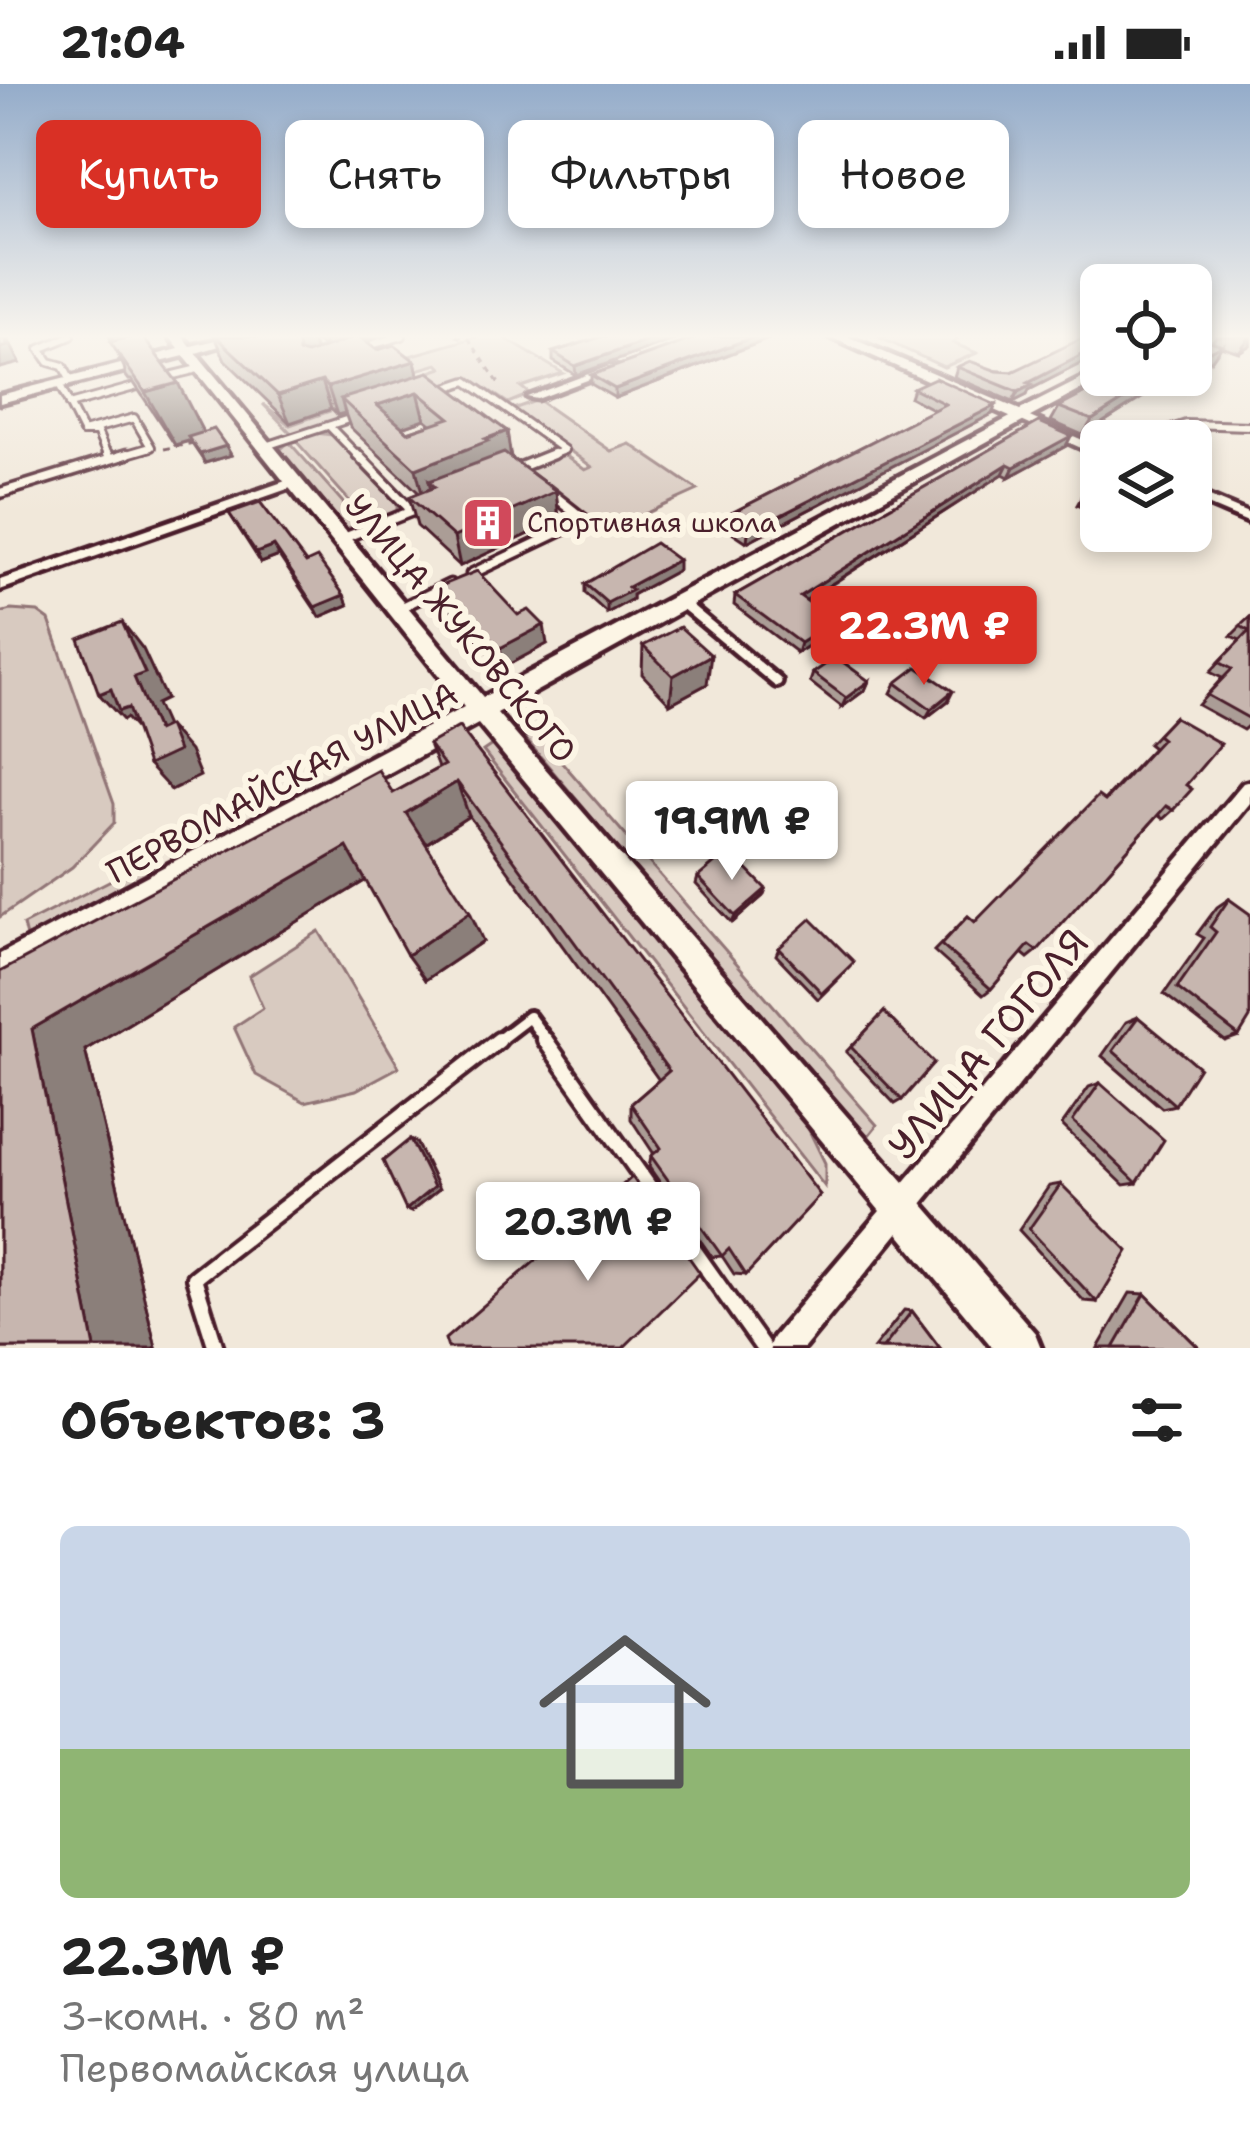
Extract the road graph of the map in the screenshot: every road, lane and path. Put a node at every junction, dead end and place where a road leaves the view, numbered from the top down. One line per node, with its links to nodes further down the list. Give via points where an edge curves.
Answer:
1 (67, 395): 10 (lane)
2 (91, 395): 10 (lane)
3 (224, 395): 20 (street, УЛИЦА ЖУКОВСКОГО)
4 (487, 395): 11 (lane)
5 (506, 395): 11 (path)
6 (539, 395): 9 (street)
7 (971, 395): 13 (main road)
8 (1063, 395): 13 (main road, ПЕРВОМАЙСКАЯ УЛИЦА)
9 (533, 397)
10 (69, 405): 17 (lane)
11 (504, 407): 23 (lane, via 564,450)
12 (368, 413): 15 (lane)
13 (1021, 417): 19 (street); 33 (street, ПЕРВОМАЙСКАЯ УЛИЦА)
14 (1212, 425): 16 (lane)
15 (329, 426): 20 (lane); 29 (lane)
16 (1250, 426)
17 (83, 432): 21 (lane, via 134,418); 22 (lane, via 97,432)
18 (207, 440): 21 (path)
19 (1080, 444)
20 (266, 446): 25 (street, УЛИЦА ЖУКОВСКОГО)
21 (151, 447): 22 (lane)
22 (109, 459): 26 (lane)
23 (520, 468): 24 (lane); 34 (lane, via 585,520)
24 (498, 476)
25 (294, 482): 31 (street, УЛИЦА ЖУКОВСКОГО); 32 (street)
26 (0, 493)
27 (433, 502): 29 (lane)
28 (1212, 502): 30 (street)
29 (412, 511): 31 (lane)
30 (1250, 519)
31 (341, 539): 34 (street, УЛИЦА ЖУКОВСКОГО)
32 (0, 585)
33 (682, 602): 35 (lane); 36 (street, ПЕРВОМАЙСКАЯ УЛИЦА)
34 (398, 609): 36 (street, УЛИЦА ЖУКОВСКОГО)
35 (777, 682)
36 (482, 712): 38 (street, ПЕРВОМАЙСКАЯ УЛИЦА); 39 (street, УЛИЦА ЖУКОВСКОГО)
37 (1250, 789): 39 (street, УЛИЦА ГОГОЛЯ)
38 (0, 970)
39 (902, 1210): 42 (street, УЛИЦА ГОГОЛЯ); 43 (street, УЛИЦА ЖУКОВСКОГО)
40 (215, 1348): 41 (lane, via 194,1277 529,1017)
41 (763, 1348)
42 (784, 1348)
43 (1020, 1348)

